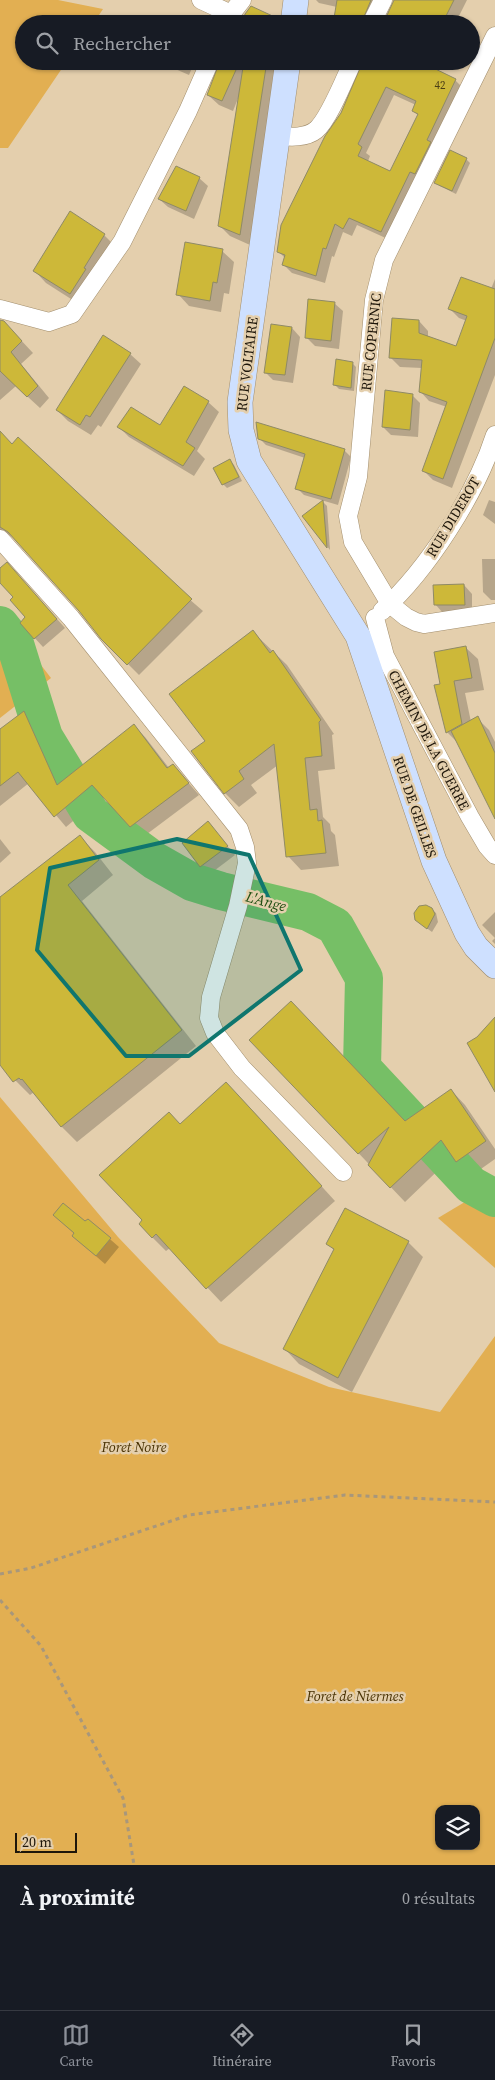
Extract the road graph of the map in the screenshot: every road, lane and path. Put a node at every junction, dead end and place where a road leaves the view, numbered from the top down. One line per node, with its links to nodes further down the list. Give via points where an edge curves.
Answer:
1 (201, 0): 5 (street)
2 (242, 0): 6 (street)
3 (296, 0): 7 (street)
4 (383, 0): 8 (street)
5 (223, 15)
6 (232, 15)
7 (294, 15)
8 (376, 15)
9 (495, 36): 10 (street, RUE COPERNIC)
10 (480, 66)
11 (206, 70): 16 (street, via 122,242 72,314 49,322)
12 (287, 70): 15 (street, RUE VOLTAIRE)
13 (349, 70): 15 (street, via 316,130 302,136)
14 (478, 70): 19 (street, RUE COPERNIC, via 384,260 374,300 358,477 348,516 353,542)
15 (279, 136): 22 (street, RUE VOLTAIRE, via 240,402 241,430 249,461)
16 (0, 309)
17 (495, 435): 19 (street, RUE DIDEROT, via 487,461 445,536)
18 (0, 539): 25 (street, via 71,618 239,829 246,847 247,863 211,997 209,1018 215,1034 242,1068)
19 (390, 604): 20 (street, via 406,617 424,624); 21 (street, RUE DIDEROT)
20 (495, 613)
21 (375, 618): 22 (street, RUE DIDEROT); 23 (street, CHEMIN DE LA GUERRE, via 385,656 470,817)
22 (358, 636): 24 (street, RUE DE GEILLES, via 434,861 467,933)
23 (495, 855)
24 (495, 966)
25 (342, 1172)
26 (495, 1502): 27 (path, via 345,1495 189,1515 31,1568)
27 (0, 1574)
28 (0, 1600): 29 (path, via 41,1646 123,1798)
29 (134, 1865)

